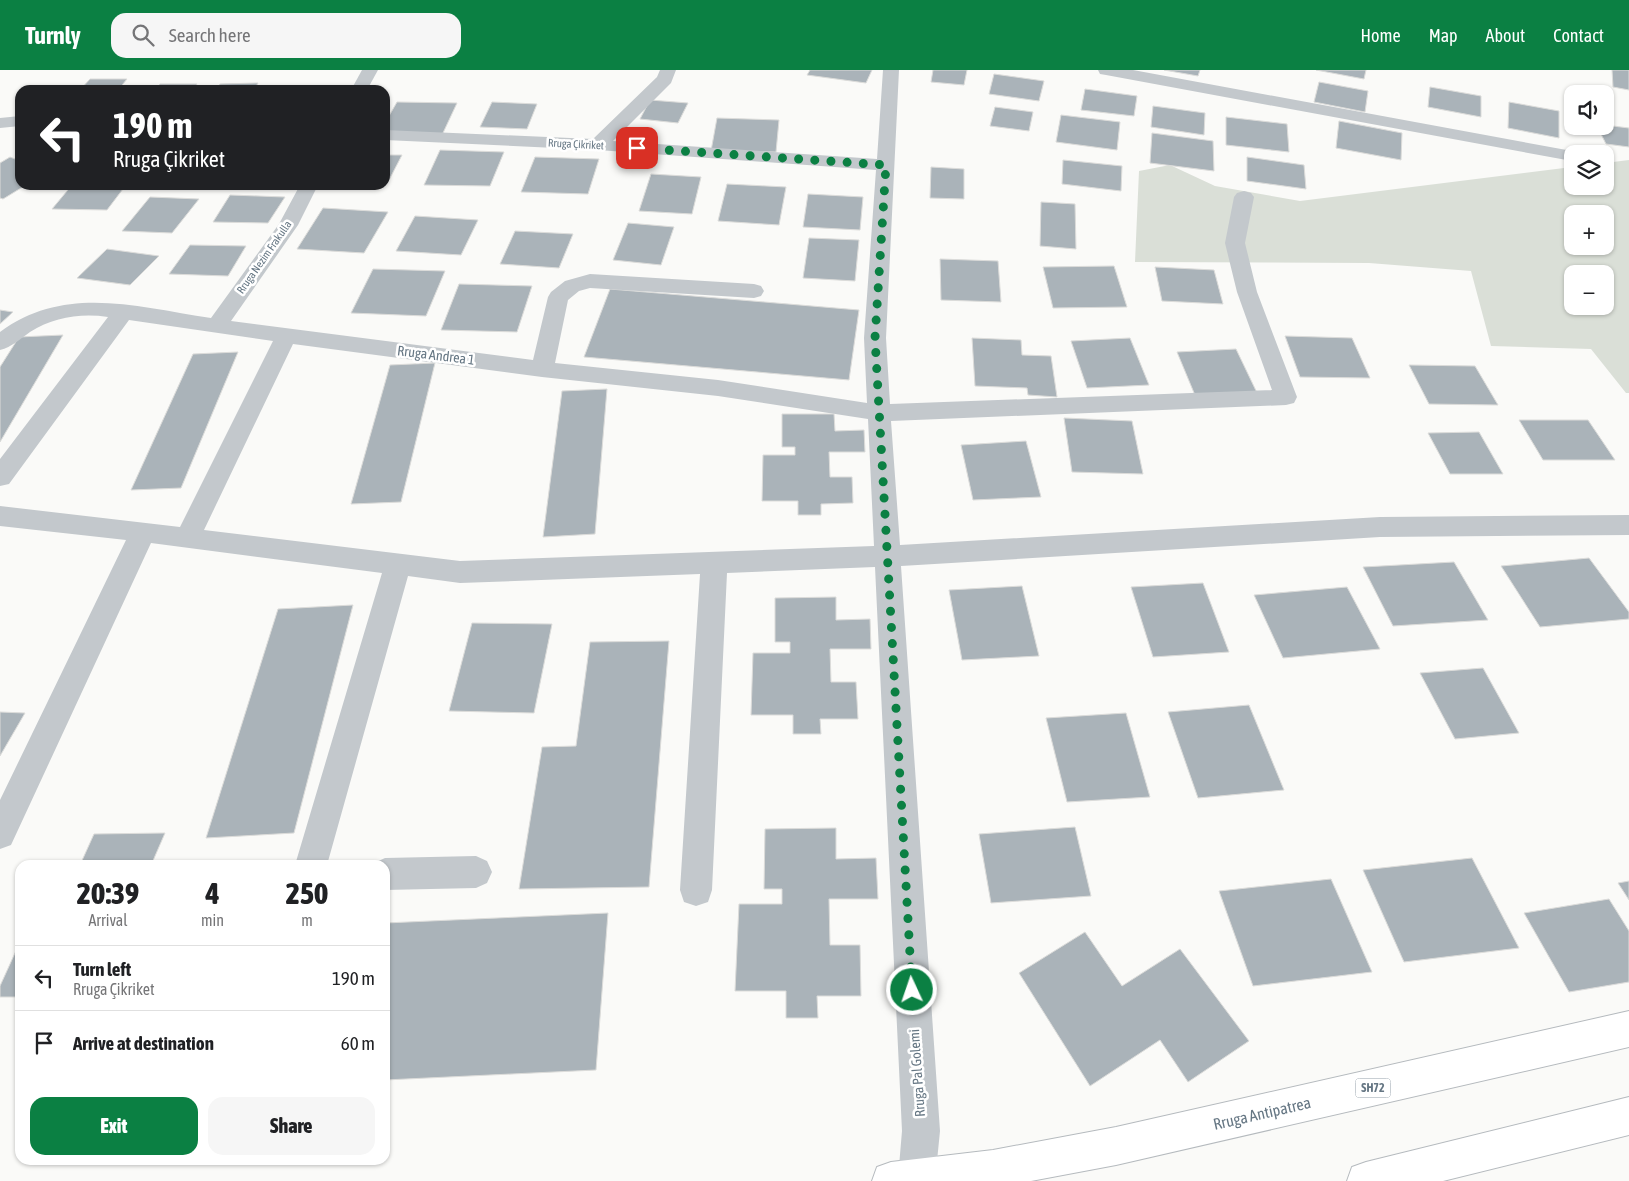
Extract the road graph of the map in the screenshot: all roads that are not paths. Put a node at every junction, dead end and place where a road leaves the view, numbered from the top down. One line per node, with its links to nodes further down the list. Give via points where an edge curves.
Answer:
1 (370, 70): 5 (street)
2 (668, 70): 9 (street, via 665,79)
3 (892, 70): 11 (street, Rruga Pal Golemi)
4 (1106, 70): 10 (street)
5 (362, 85)
6 (15, 122): 7 (street)
7 (0, 123)
8 (390, 136): 9 (street, Rruga Çikriket)
9 (598, 145): 11 (street, Rruga Çikriket)
10 (1564, 155)
11 (886, 165): 20 (street, Rruga Pal Golemi, via 875,338)
12 (306, 190): 16 (street, Rruga Nezim Frakulla, via 288,225)
13 (1244, 196): 20 (street, Rruga Andrea 1, via 1235,243 1247,292 1286,397)
14 (754, 292): 19 (street, via 590,281 572,286 558,297)
15 (124, 312): 16 (street, Rruga Andrea 1); 18 (street, Rruga Andrea 1, via 70,308 23,324); 21 (street)
16 (216, 326): 17 (street, Rruga Andrea 1)
17 (286, 336): 19 (street, Rruga Andrea 1); 25 (street)
18 (0, 343)
19 (542, 368): 20 (street, Rruga Andrea 1, via 718,388)
20 (880, 413): 26 (street, Rruga Pal Golemi)
21 (0, 477)
22 (0, 516): 24 (street)
23 (1629, 525): 26 (street, via 1380,527)
24 (143, 532): 25 (street); 29 (street)
25 (187, 538): 28 (street)
26 (888, 556): 27 (street); 37 (street, Rruga Pal Golemi, via 921,1131)
27 (714, 562): 28 (street, via 460,572); 33 (street)
28 (398, 564): 30 (street)
29 (0, 834)
30 (311, 860)
31 (476, 872): 32 (street)
32 (390, 874)
33 (696, 890)
34 (1629, 1029): 37 (main road, Rruga Antipatrea / SH72, via 1116,1146 993,1169)
35 (1629, 1116): 36 (main road)
36 (1388, 1178)
37 (908, 1180)

